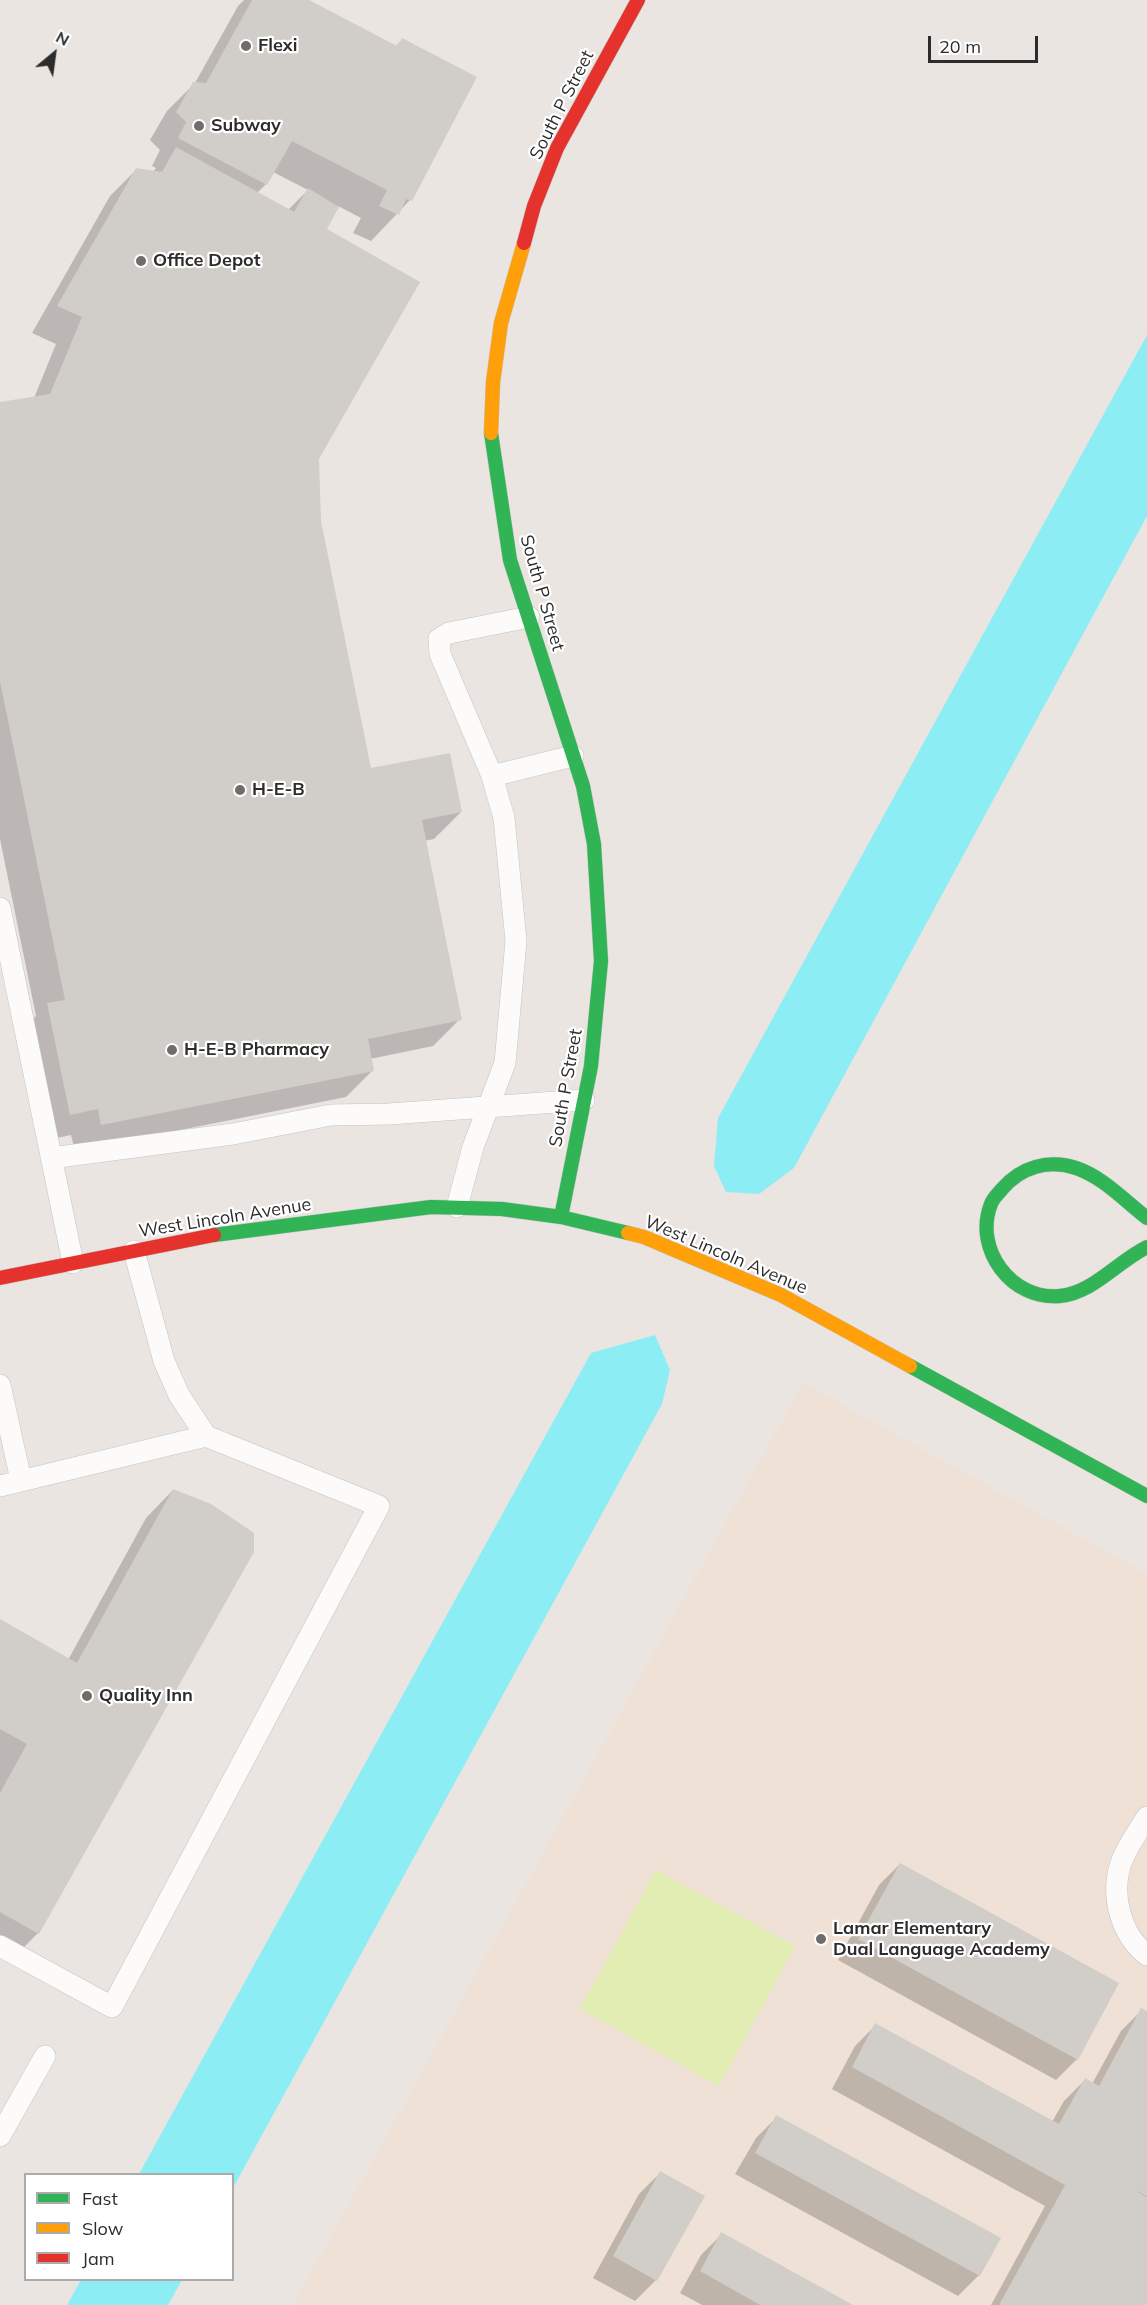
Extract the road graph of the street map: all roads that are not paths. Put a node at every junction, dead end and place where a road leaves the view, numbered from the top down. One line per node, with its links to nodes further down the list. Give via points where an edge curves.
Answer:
1 (638, 0): 2 (street, South P Street, via 557,148 534,206 501,323 491,441 510,560)
2 (529, 617): 3 (street, South P Street); 4 (lane, via 449,633 439,639 440,654)
3 (573, 756): 4 (lane); 6 (street, South P Street, via 594,844 601,961)
4 (492, 776): 7 (lane, via 504,818 516,941 505,1063)
5 (0, 908): 8 (lane)
6 (584, 1100): 7 (lane); 10 (street, South P Street)
7 (488, 1106): 8 (lane, via 331,1116 233,1134); 9 (lane)
8 (51, 1158): 14 (lane)
9 (457, 1208): 10 (street, West Lincoln Avenue); 13 (street, West Lincoln Avenue, via 431,1207 212,1235)
10 (561, 1216): 20 (street, West Lincoln Avenue, via 644,1237 781,1295)
11 (1147, 1218): 12 (street, via 1078,1168 1051,1163 1025,1168 1005,1183 990,1204 987,1229 991,1255 1004,1276 1024,1290 1047,1297 1072,1295 1093,1284 1133,1252)
12 (1147, 1247)
13 (134, 1251): 14 (street, West Lincoln Avenue); 17 (lane, via 164,1361 179,1395)
14 (73, 1263): 15 (street, West Lincoln Avenue)
15 (0, 1278)
16 (0, 1385): 18 (lane)
17 (206, 1436): 18 (lane); 22 (lane, via 379,1506 112,2007)
18 (21, 1480): 19 (lane)
19 (0, 1485)
20 (1147, 1496)
21 (1147, 1816): 23 (lane, via 1120,1864 1117,1882 1118,1905 1126,1929 1136,1946)
22 (0, 1946)
23 (1147, 1954)
24 (45, 2056): 25 (lane)
25 (0, 2136)

